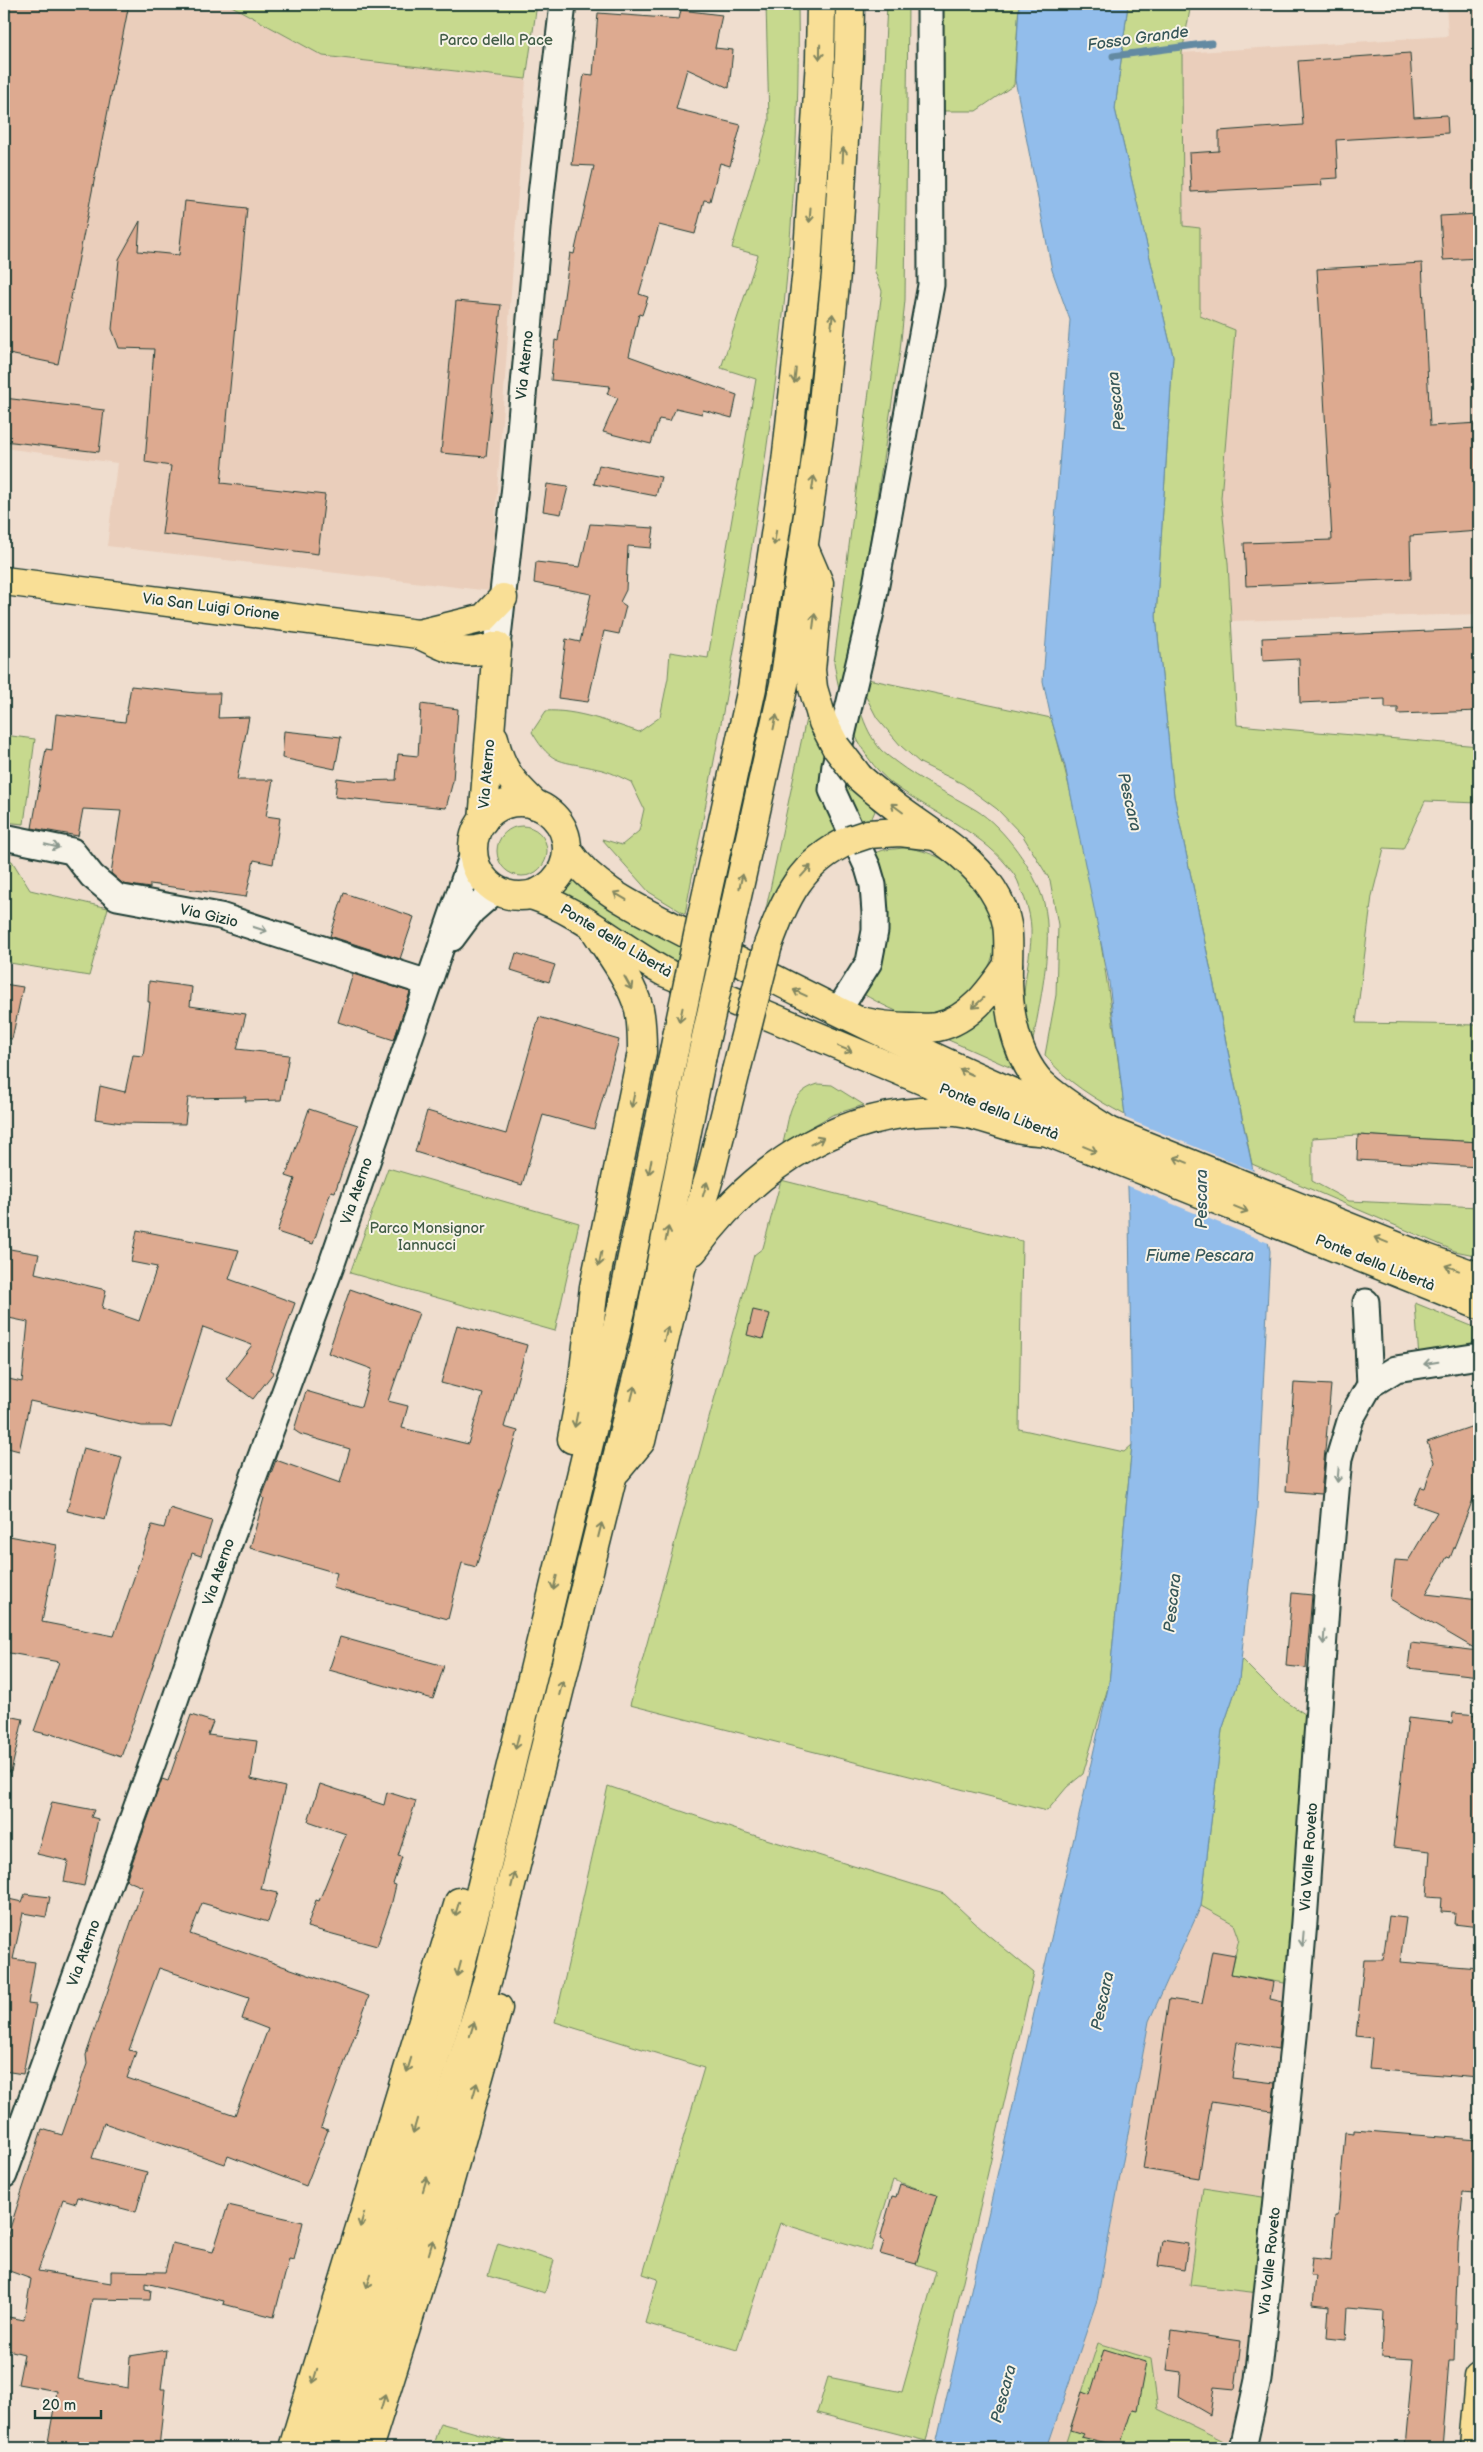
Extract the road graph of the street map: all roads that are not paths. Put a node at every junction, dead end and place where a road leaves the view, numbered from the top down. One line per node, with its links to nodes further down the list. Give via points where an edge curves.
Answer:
1 (563, 4): 7 (street, Via Aterno, via 541,195)
2 (821, 4): 34 (main road, one-way to 34, bridge, via 807,269 786,462 752,688 621,1311)
3 (850, 4): 5 (main road, one-way to 3, via 836,274)
4 (930, 4): 23 (street, via 931,285 871,612 832,790 873,885 875,931 869,962)
5 (804, 548): 14 (main road, one-way to 5, bridge, via 859,777 836,747 823,722 811,670 819,584); 33 (main road, one-way to 5, bridge, via 644,1349 701,1060 784,684)
6 (4, 581): 8 (main road, Via San Luigi Orione)
7 (503, 598): 8 (main road, Via San Luigi Orione, via 484,618); 9 (street, Via Aterno)
8 (435, 637): 9 (main road, Via San Luigi Orione, via 478,630); 10 (main road)
9 (497, 646): 10 (main road, Via Aterno)
10 (493, 692): 11 (main road, Via Aterno)
11 (491, 727): 12 (main road, Via Aterno, via 497,755 507,774); 13 (main road, Via Aterno)
12 (536, 805): 13 (main road, via 507,804); 16 (main road, via 560,823)
13 (483, 821): 17 (main road, via 475,836)
14 (936, 836): 21 (main road, via 969,862 991,888 1010,935); 26 (main road, one-way to 14, bridge, via 710,1175 768,945 783,905 800,878 832,848 859,837 900,832)
15 (4, 837): 22 (street, Via Gizio, one-way to 22, via 72,851 116,898 220,916)
16 (568, 851): 19 (main road, via 565,865 557,878); 23 (main road, Ponte della Libertà, one-way to 16, via 661,921 588,876)
17 (473, 854): 18 (main road, via 482,878); 22 (street, Via Aterno)
18 (496, 890): 19 (main road, via 507,895); 22 (street, Via Aterno, via 472,911)
19 (531, 896): 20 (main road, Ponte della Libertà, via 564,908)
20 (593, 927): 24 (main road, Ponte della Libertà, one-way to 24, via 664,972); 34 (main road, one-way to 34, via 635,998 642,1023 642,1052 594,1287 582,1387 566,1468)
21 (1008, 965): 23 (main road, one-way to 23, via 968,1013 936,1028 881,1026); 25 (main road, via 1016,1035 1035,1076 1052,1092)
22 (430, 976): 37 (street, Via Aterno, via 331,1266 235,1525)
23 (849, 1016): 24 (main road, Ponte della Libertà, one-way to 23)
24 (1004, 1109): 25 (main road, Ponte della Libertà); 26 (main road, one-way to 24, via 721,1214 776,1167 831,1134 878,1117 910,1112); 27 (main road, Ponte della Libertà, one-way to 27, via 1021,1131 1045,1131)
25 (1109, 1131): 27 (main road, Ponte della Libertà, one-way to 25)
26 (681, 1269): 33 (main road, one-way to 26, via 641,1441)
27 (1422, 1269): 28 (main road, Ponte della Libertà, one-way to 27); 30 (main road, Ponte della Libertà)
28 (1479, 1277)
29 (1366, 1302): 32 (street)
30 (1479, 1305)
31 (1479, 1356): 32 (street, Via Valle Roveto, one-way to 32, via 1396,1369)
32 (1370, 1385): 43 (street, Via Valle Roveto, one-way to 43, via 1351,1418 1339,1458 1295,2027 1258,2380)
33 (613, 1475): 35 (main road, one-way to 33)
34 (575, 1501): 36 (main road, one-way to 36)
35 (550, 1735): 41 (main road, one-way to 35, via 488,1978); 42 (main road, one-way to 35, via 433,2240 548,1813)
36 (489, 1854): 39 (main road, one-way to 39, via 467,1873); 40 (main road, one-way to 40, via 444,2027)
37 (4, 2175)
38 (1479, 2377): 44 (main road)
39 (293, 2448)
40 (318, 2448)
41 (344, 2448)
42 (368, 2448)
43 (1243, 2448)
44 (1473, 2448)

